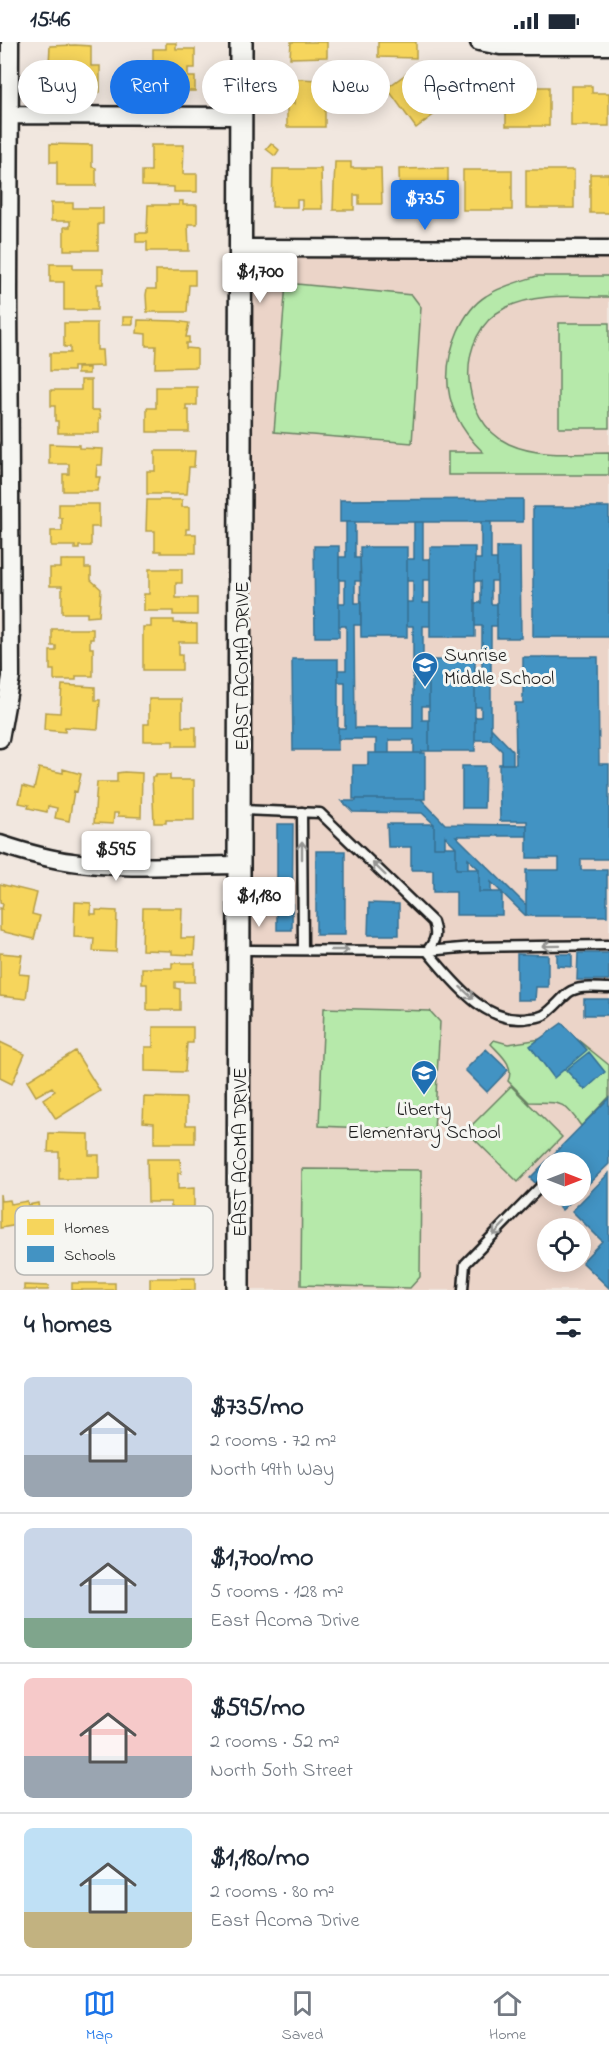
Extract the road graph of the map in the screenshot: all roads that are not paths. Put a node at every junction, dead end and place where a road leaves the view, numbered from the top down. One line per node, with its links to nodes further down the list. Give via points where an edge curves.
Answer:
1 (10, 42): 5 (street)
2 (241, 42): 6 (street, EAST ACOMA DRIVE)
3 (479, 42): 4 (street, via 500,46)
4 (609, 46)
5 (10, 115): 6 (street); 9 (street)
6 (241, 116): 7 (street, EAST ACOMA DRIVE)
7 (241, 248): 8 (street); 11 (street, EAST ACOMA DRIVE)
8 (609, 249)
9 (5, 480): 10 (street, via 11,677)
10 (0, 739)
11 (240, 810): 12 (lane); 14 (street, EAST ACOMA DRIVE)
12 (302, 812): 17 (lane, one-way to 12); 18 (lane, one-way to 12, via 437,933 433,921 320,813)
13 (0, 844): 14 (street, via 74,863)
14 (240, 865): 16 (street, EAST ACOMA DRIVE)
15 (609, 945): 18 (lane, one-way to 18)
16 (240, 950): 17 (lane); 21 (street, EAST ACOMA DRIVE)
17 (303, 950): 18 (lane, one-way to 18)
18 (427, 951): 19 (lane, one-way to 19, via 486,1011 504,1018 542,1016 574,990)
19 (609, 988)
20 (537, 1190): 22 (lane, one-way to 22, via 465,1264)
21 (238, 1290)
22 (463, 1290)

